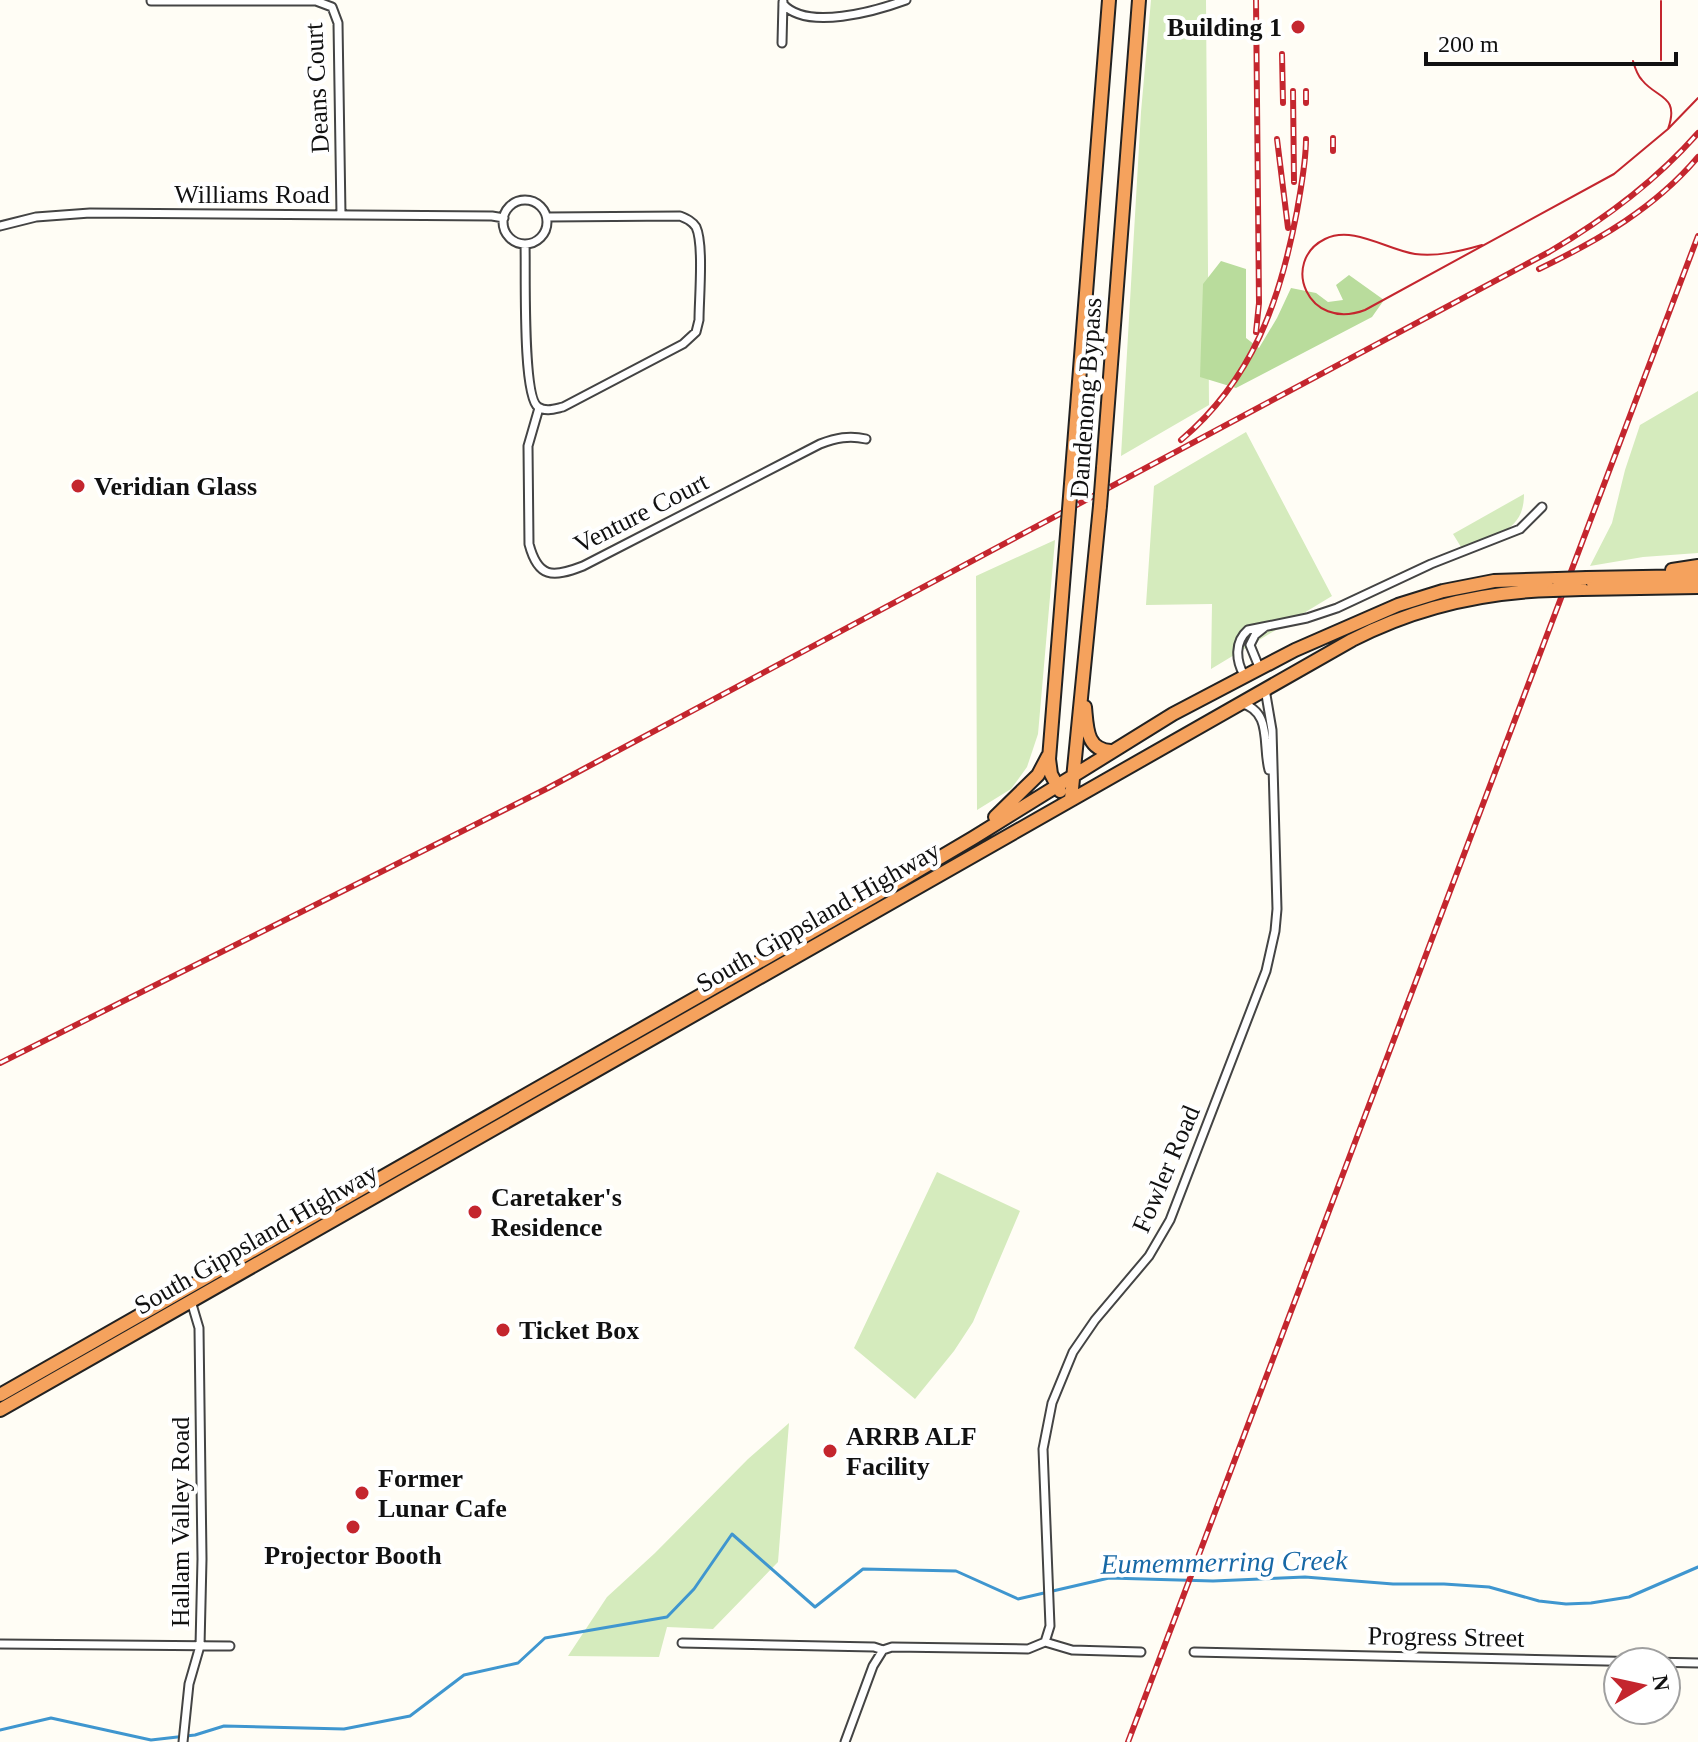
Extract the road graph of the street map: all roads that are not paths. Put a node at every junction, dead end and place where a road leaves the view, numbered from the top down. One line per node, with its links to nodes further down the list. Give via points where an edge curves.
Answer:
1 (906, 0): 5 (street, via 857,16 799,16)
2 (1109, 0): 29 (highway, Dandenong Bypass, bridge)
3 (1139, 0): 24 (highway, Dandenong Bypass, bridge)
4 (151, 1): 6 (street, Deans Court)
5 (783, 2): 7 (street)
6 (333, 3): 8 (street, Deans Court, via 338,23)
7 (782, 43)
8 (341, 215): 10 (street, Williams Road); 11 (street, Williams Road, via 74,213)
9 (547, 217): 10 (street, via 540,205 525,200 511,205); 12 (street, via 545,232); 13 (street, via 690,220 699,244 699,320 696,332 683,344 563,407)
10 (504, 218): 12 (street, via 506,233)
11 (0, 226)
12 (525, 244): 13 (street, via 528,376 532,400)
13 (539, 408): 14 (street, Venture Court, via 528,446 529,544 539,568 550,574 583,566 820,444 837,438)
14 (866, 439)
15 (1542, 507): 22 (street, via 1514,532 1329,612)
16 (1698, 566): 18 (highway)
17 (1698, 576): 18 (highway, South Gippsland Highway)
18 (1630, 577): 20 (highway, South Gippsland Highway)
19 (1555, 584): 20 (highway, South Gippsland Highway, bridge); 23 (highway, South Gippsland Highway, via 1494,581 1443,591 1390,608); 26 (highway, South Gippsland Highway, via 1479,596 1404,616)
20 (1584, 584): 21 (highway, South Gippsland Highway)
21 (1698, 587)
22 (1267, 626): 23 (street, via 1250,645); 25 (street, via 1248,630 1240,639 1238,661)
23 (1259, 667): 25 (highway, South Gippsland Highway); 26 (highway)
24 (1082, 672): 28 (highway, via 1091,742 1098,749); 30 (highway, Dandenong Bypass)
25 (1244, 675): 26 (highway); 28 (highway, South Gippsland Highway)
26 (1265, 689): 27 (highway, South Gippsland Highway); 31 (street, Fowler Road)
27 (1240, 703): 31 (street, via 1253,707 1262,719); 33 (highway, South Gippsland Highway)
28 (1116, 748): 30 (highway, South Gippsland Highway)
29 (1049, 751): 32 (highway, Dandenong Bypass); 34 (highway, via 1038,775)
30 (1073, 776): 32 (highway, South Gippsland Highway); 33 (highway, Dandenong Bypass)
31 (1273, 779): 40 (street, Fowler Road, via 1277,909 1266,971 1166,1229 1085,1332 1056,1390 1046,1426)
32 (1057, 785): 33 (highway, Dandenong Bypass); 34 (highway, South Gippsland Highway)
33 (1068, 800): 35 (highway, South Gippsland Highway)
34 (973, 838): 35 (highway, South Gippsland Highway)
35 (876, 902): 36 (highway, South Gippsland Highway)
36 (184, 1296): 37 (highway, South Gippsland Highway); 43 (street, Hallam Valley Road, via 199,1328)
37 (67, 1364): 38 (highway, South Gippsland Highway); 39 (highway, South Gippsland Highway)
38 (0, 1395)
39 (0, 1410)
40 (1045, 1642): 45 (street, via 1028,1649); 46 (street, via 1068,1650)
41 (682, 1643): 45 (street)
42 (0, 1644): 43 (street)
43 (200, 1646): 44 (street); 49 (street, Hallam Valley Road, via 191,1672)
44 (230, 1646)
45 (883, 1650): 50 (street)
46 (1141, 1652)
47 (1194, 1652): 48 (street, Progress Street)
48 (1698, 1663)
49 (183, 1742)
50 (845, 1742)

